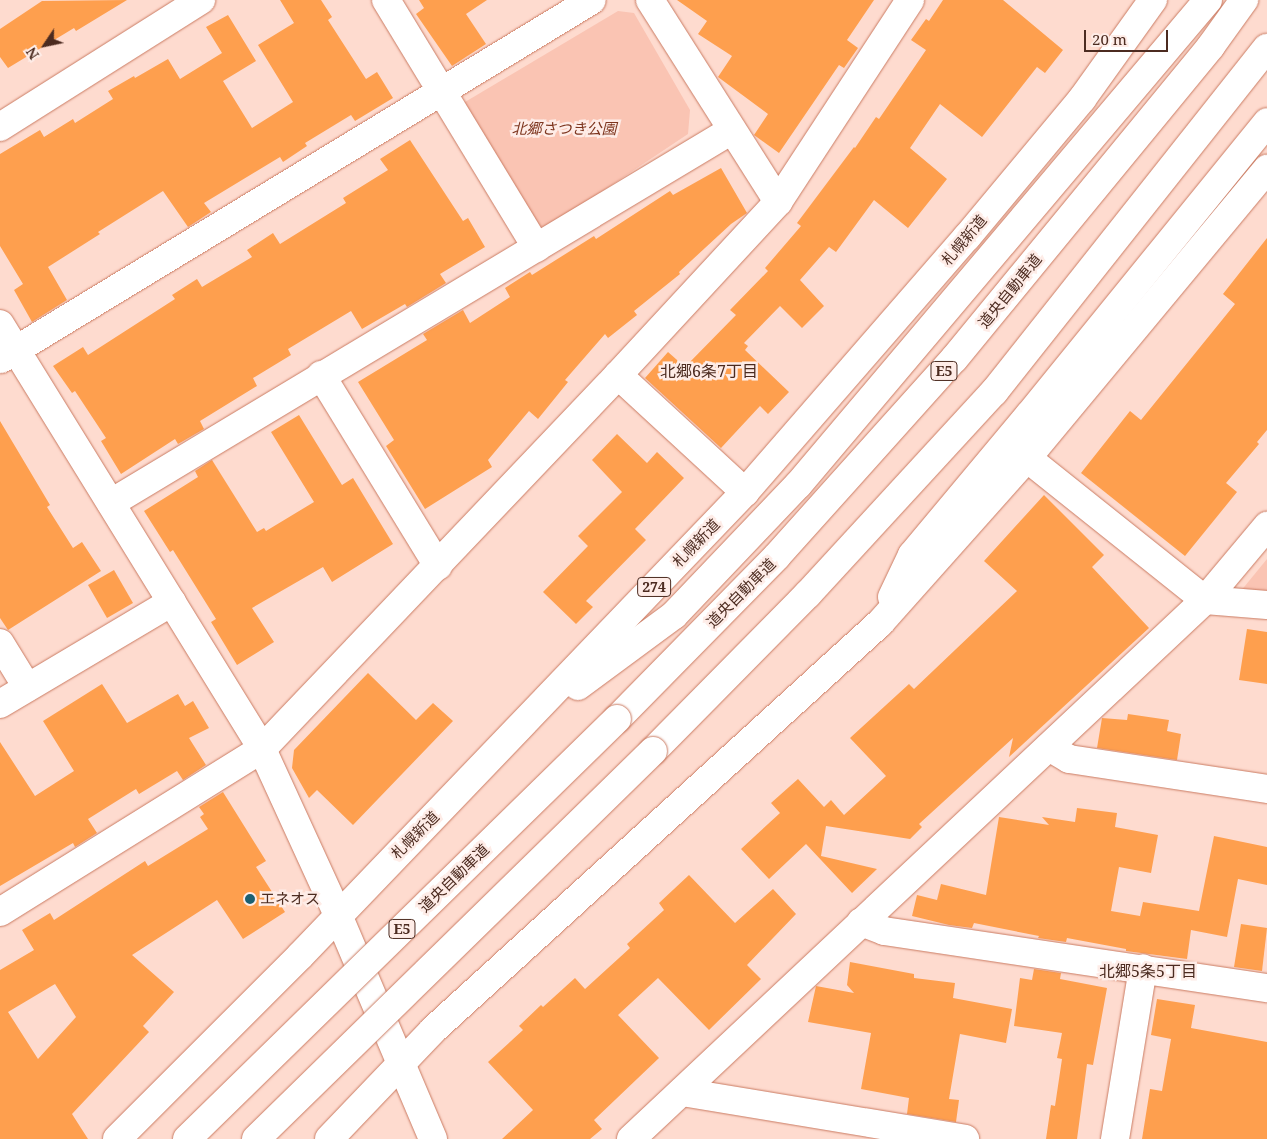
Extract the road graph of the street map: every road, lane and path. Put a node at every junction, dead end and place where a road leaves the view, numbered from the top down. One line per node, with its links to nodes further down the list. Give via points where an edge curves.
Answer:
1 (200, 0): 12 (main road)
2 (386, 0): 10 (main road)
3 (592, 0): 10 (main road)
4 (650, 0): 13 (main road)
5 (910, 0): 15 (main road)
6 (1153, 0): 22 (main road, 札幌新道 / 274, via 1082,99 974,230)
7 (1208, 0): 33 (main road, via 777,507 674,615)
8 (1244, 0): 45 (main road, 道央自動車道 / E5, bridge, via 1211,46 954,359 778,556 617,719)
9 (1267, 48): 46 (main road, bridge, via 994,392 815,587)
10 (441, 91): 16 (main road); 18 (main road)
11 (1267, 122): 29 (main road, via 912,555)
12 (0, 127)
13 (730, 131): 15 (main road); 16 (main road)
14 (1267, 169): 21 (main road)
15 (778, 202): 20 (main road)
16 (537, 248): 19 (main road)
17 (0, 324): 18 (main road)
18 (8, 355): 23 (main road)
19 (321, 375): 23 (main road); 25 (main road)
20 (618, 375): 22 (main road); 25 (main road)
21 (1027, 458): 26 (main road); 29 (main road)
22 (745, 492): 33 (main road, 札幌新道 / 274)
23 (111, 503): 27 (main road)
24 (1267, 526): 26 (main road)
25 (438, 566): 35 (main road)
26 (1204, 600): 28 (main road); 34 (main road)
27 (172, 602): 31 (main road); 35 (main road)
28 (1267, 606)
29 (880, 623): 42 (main road, via 433,1030)
30 (0, 643): 31 (main road)
31 (27, 687): 32 (main road)
32 (0, 704)
33 (521, 728): 38 (main road, 札幌新道 / 274)
34 (1050, 747): 36 (main road, via 1069,759); 39 (main road)
35 (262, 749): 37 (main road); 38 (main road)
36 (1267, 789)
37 (0, 912)
38 (338, 915): 42 (main road); 44 (main road, 札幌新道 / 274)
39 (861, 922): 40 (main road, via 884,931); 43 (main road)
40 (1143, 968): 41 (main road); 51 (main road)
41 (1267, 988)
42 (402, 1065): 47 (main road); 48 (main road)
43 (682, 1092): 49 (main road); 50 (main road)
44 (117, 1139)
45 (187, 1139)
46 (256, 1139)
47 (330, 1139)
48 (433, 1139)
49 (631, 1139)
50 (965, 1139)
51 (1115, 1139)

